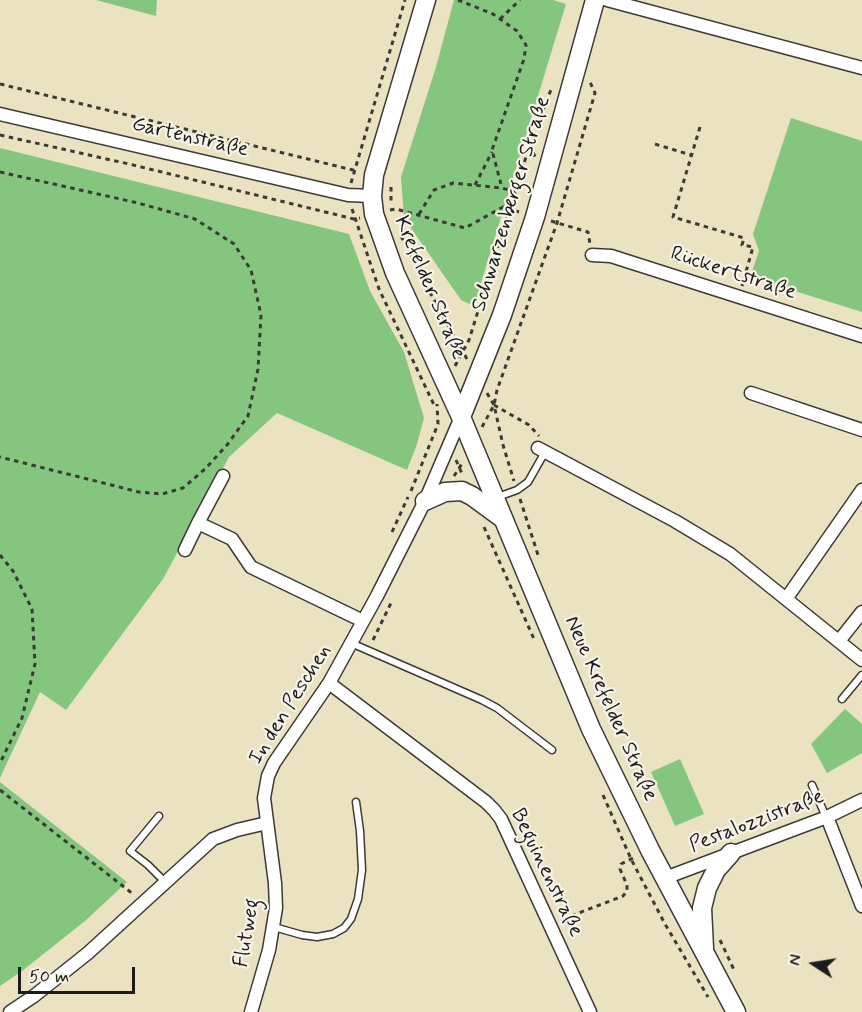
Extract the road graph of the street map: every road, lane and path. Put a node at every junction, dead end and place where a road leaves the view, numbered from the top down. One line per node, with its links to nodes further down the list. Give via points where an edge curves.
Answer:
1 (426, 0): 21 (main road, Krefelder Straße)
2 (458, 0): 6 (path)
3 (520, 0): 6 (path)
4 (595, 0): 25 (main road, Schwarzenberger Straße)
5 (607, 0): 7 (street)
6 (500, 19): 14 (path, via 526,45)
7 (862, 68)
8 (0, 84): 16 (path)
9 (0, 114): 21 (street, Gartenstraße, via 348,195)
10 (700, 127): 15 (path)
11 (0, 135): 26 (path)
12 (531, 144): 20 (path)
13 (655, 144): 15 (path)
14 (492, 150): 18 (path); 19 (path)
15 (691, 155): 29 (path, via 673,217 744,238 742,245 753,247)
16 (355, 170)
17 (0, 172): 40 (path, via 195,219 234,244 251,270 261,315 258,369 248,416 227,445 183,488 162,494 139,492)
18 (476, 185): 19 (path); 23 (path, via 453,183 434,190)
19 (502, 188): 20 (path)
20 (515, 192): 22 (path)
21 (372, 196): 33 (main road, Krefelder Straße, via 374,214 395,273)
22 (510, 209): 23 (path, via 504,207 465,228); 25 (path); 31 (path, via 469,340)
23 (419, 215): 24 (path, via 396,209 391,210)
24 (393, 217)
25 (535, 217): 28 (path, via 588,232); 32 (main road, Schwarzenberger Straße)
26 (354, 219)
27 (400, 234): 31 (path)
28 (592, 255): 30 (street, Rückertstraße, via 612,256)
29 (745, 276)
30 (862, 336)
31 (462, 350): 32 (path); 33 (path)
32 (477, 377): 35 (main road, Schwarzenberger Straße)
33 (446, 384): 35 (main road, Krefelder Straße); 36 (path, via 435,407)
34 (751, 393): 37 (street)
35 (460, 417): 38 (street, In den Peschen); 45 (main road, Neue Krefelder Straße)
36 (438, 424): 38 (path); 49 (path)
37 (862, 430)
38 (449, 445): 44 (path); 46 (street, In den Peschen)
39 (541, 450): 42 (lane, via 528,482); 42 (path, via 539,435 529,425 494,405); 53 (street, via 730,554)
40 (0, 458)
41 (223, 476): 48 (street)
42 (517, 490): 45 (lane); 52 (path)
43 (862, 490): 53 (street)
44 (472, 496): 46 (main road, via 454,490); 47 (main road)
45 (494, 499): 47 (main road, Neue Krefelder Straße)
46 (425, 501): 55 (street, In den Peschen)
47 (502, 518): 71 (main road, Neue Krefelder Straße, via 591,729)
48 (198, 523): 50 (street); 55 (street, via 232,539 251,567)
49 (390, 536)
50 (185, 550)
51 (0, 555): 63 (path, via 13,571 32,609 35,664 22,718)
52 (541, 562)
53 (786, 599): 56 (street)
54 (862, 612): 56 (street)
55 (363, 621): 57 (street, In den Peschen)
56 (839, 641): 58 (street)
57 (351, 643): 60 (street, In den Peschen); 62 (lane, via 482,700)
58 (862, 660)
59 (862, 675): 61 (lane)
60 (329, 683): 70 (street, In den Peschen, via 268,776 264,798); 77 (street, Beguinenstraße, via 494,810)
61 (842, 699)
62 (552, 750)
63 (0, 764)
64 (812, 785): 69 (lane)
65 (0, 790): 75 (path)
66 (862, 800): 69 (street, Pestalozzistraße)
67 (356, 802): 78 (lane, via 362,870 351,919 333,934 317,937)
68 (159, 816): 74 (lane, via 130,852)
69 (826, 817): 72 (street, Pestalozzistraße); 76 (street)
70 (267, 823): 74 (street, via 213,839); 78 (street, Flutweg, via 275,883)
71 (650, 850): 73 (main road, Neue Krefelder Straße); 77 (path, via 621,864 627,885 623,896)
72 (731, 854): 73 (street, Pestalozzistraße); 80 (main road, via 716,870 707,888 702,908)
73 (665, 879): 80 (main road, Neue Krefelder Straße)
74 (165, 882): 75 (street)
75 (144, 902): 82 (street, via 88,953)
76 (862, 906)
77 (550, 924): 84 (street, Beguinenstraße)
78 (274, 927): 83 (street, Flutweg)
79 (717, 935): 81 (path)
80 (704, 953): 85 (main road, Neue Krefelder Straße)
81 (738, 980)
82 (10, 1012)
83 (251, 1012)
84 (590, 1012)
85 (736, 1012)

